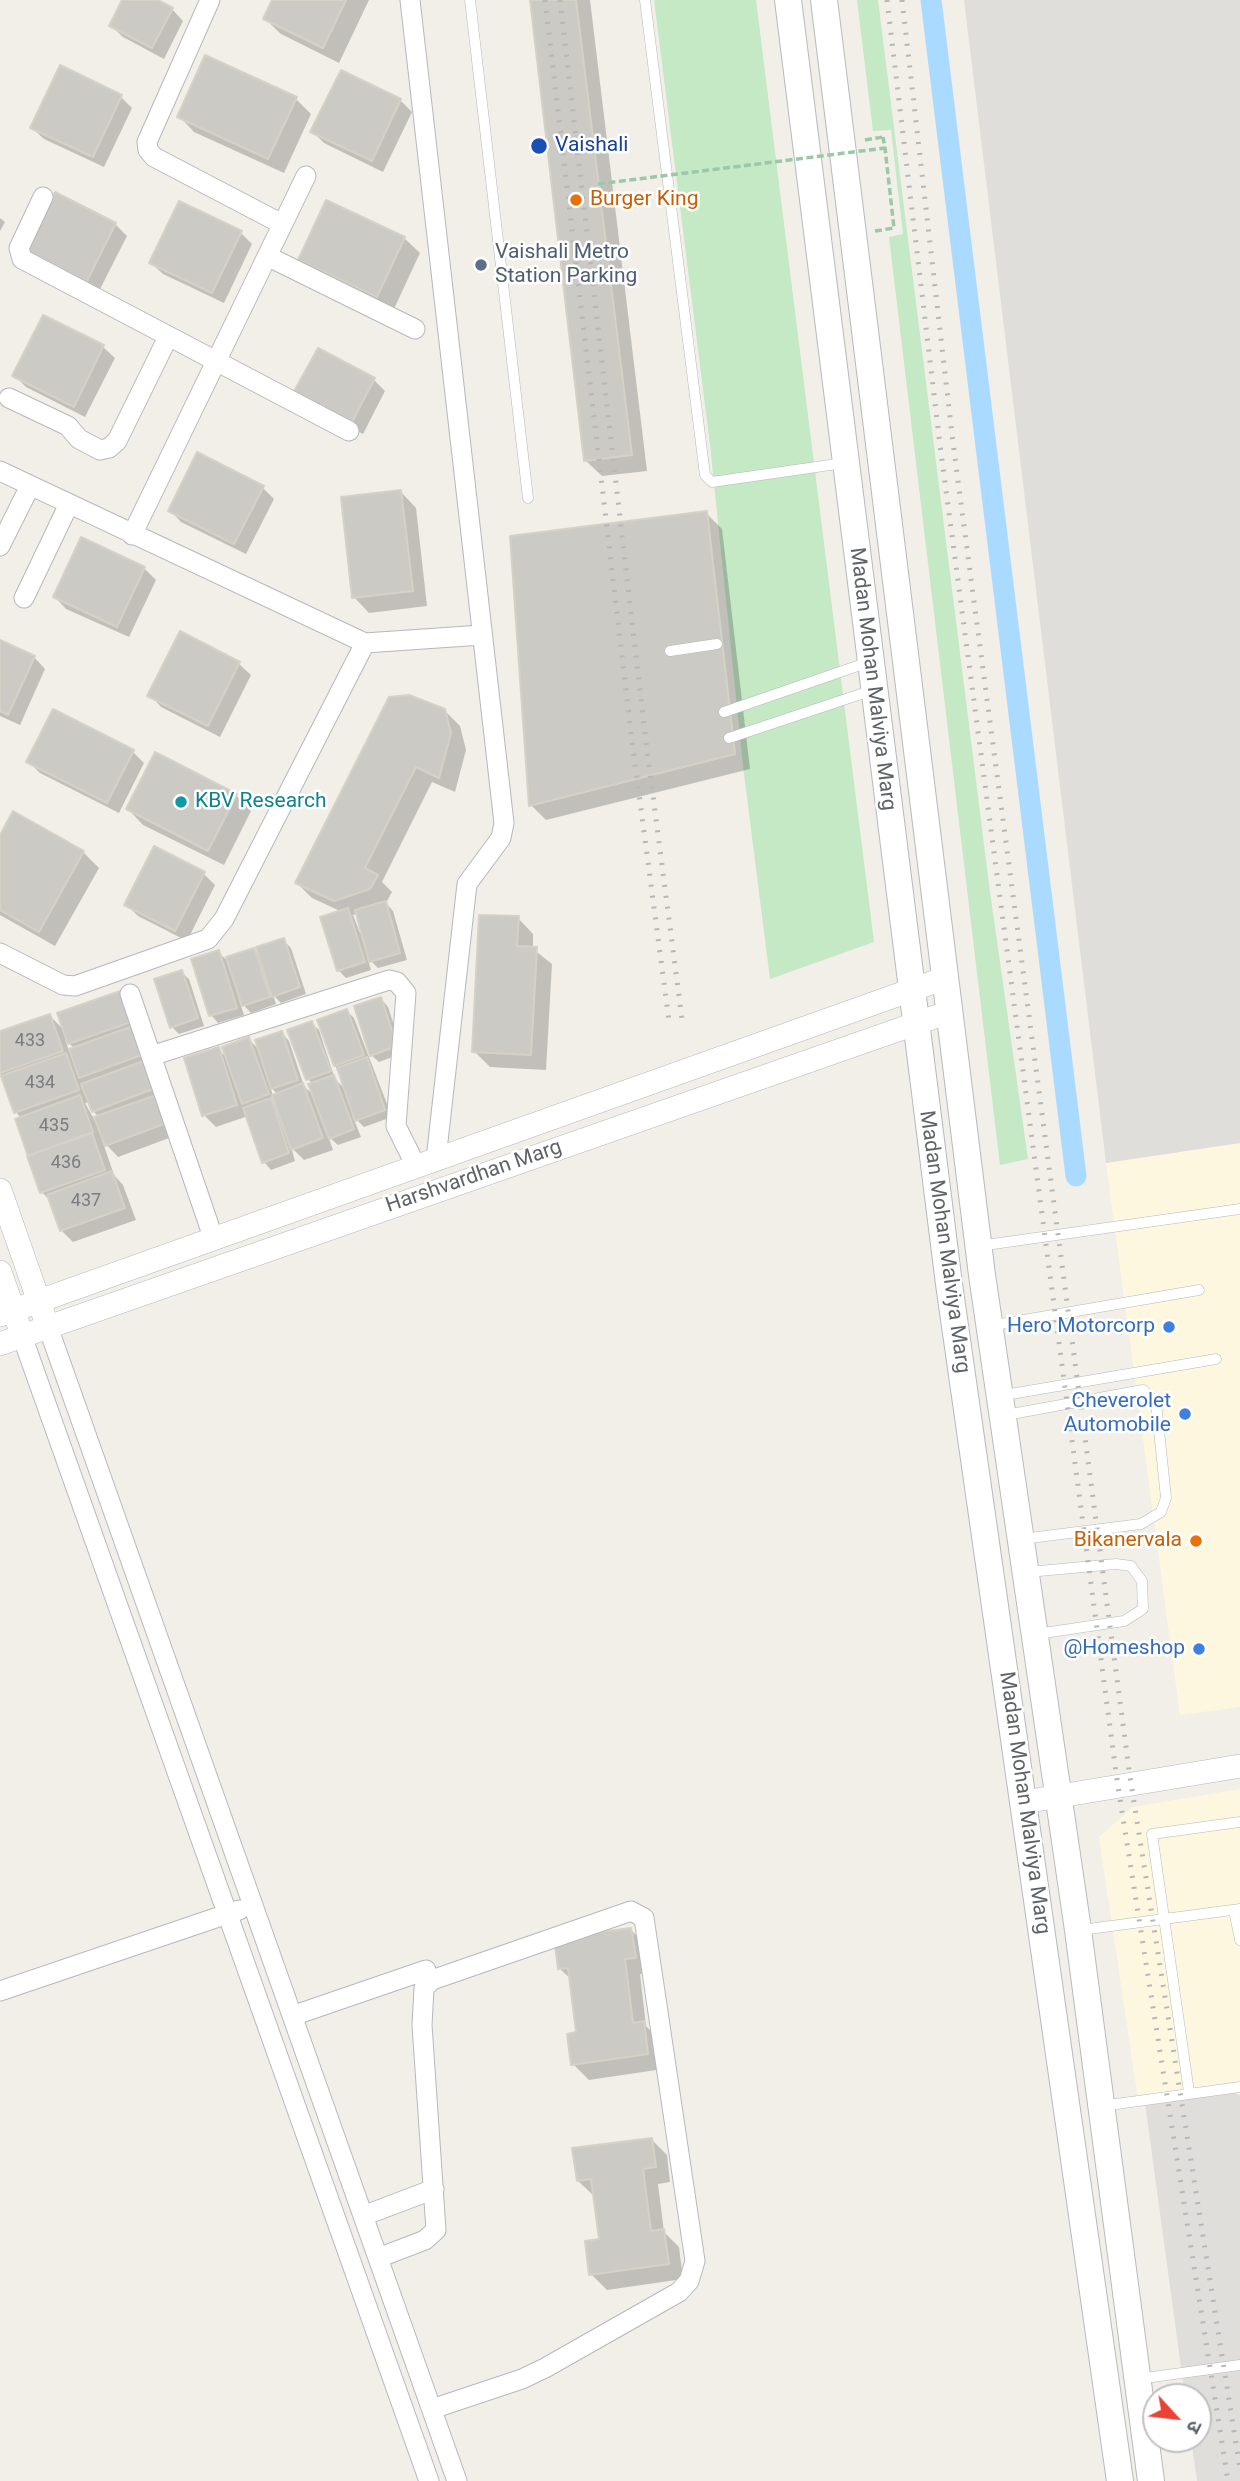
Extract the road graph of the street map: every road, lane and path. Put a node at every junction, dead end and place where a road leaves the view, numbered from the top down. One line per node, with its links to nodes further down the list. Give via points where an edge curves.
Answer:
1 (211, 0): 12 (street, via 147,142 148,150)
2 (410, 0): 28 (street)
3 (470, 0): 23 (lane)
4 (645, 0): 20 (lane, via 705,475 712,482)
5 (788, 0): 20 (main road, Madan Mohan Malviya Marg)
6 (824, 0): 37 (main road, Madan Mohan Malviya Marg)
7 (883, 137): 8 (path, bridge)
8 (885, 148): 10 (path, bridge); 13 (path)
9 (306, 176): 12 (street)
10 (598, 184)
11 (43, 197): 16 (street, via 19,248 23,259)
12 (282, 224): 14 (street)
13 (894, 228)
14 (267, 256): 15 (street); 17 (street)
15 (415, 330)
16 (168, 337): 17 (street); 18 (street, via 117,441 109,448 100,450 79,439 68,426)
17 (214, 361): 19 (street); 25 (street)
18 (9, 398)
19 (349, 431)
20 (845, 463): 32 (main road, Madan Mohan Malviya Marg)
21 (0, 471): 22 (street)
22 (30, 486): 24 (street); 26 (street)
23 (528, 498)
24 (69, 504): 25 (street); 27 (street)
25 (132, 535): 29 (street)
26 (0, 546)
27 (24, 598)
28 (482, 635): 29 (street); 43 (street, via 504,830 467,884)
29 (365, 643): 36 (street, via 224,919 208,939 75,986 63,985)
30 (717, 644): 31 (lane)
31 (670, 651)
32 (869, 662): 33 (main road, Madan Mohan Malviya Marg); 34 (lane)
33 (873, 690): 35 (lane); 38 (main road, Madan Mohan Malviya Marg)
34 (724, 712)
35 (729, 738)
36 (0, 953)
37 (945, 978): 38 (street, Harshvardhan Marg); 40 (main road, Madan Mohan Malviya Marg)
38 (911, 990): 41 (main road, Madan Mohan Malviya Marg); 43 (street, Harshvardhan Marg)
39 (130, 994): 42 (street)
40 (949, 1012): 41 (street, Harshvardhan Marg); 47 (main road, Madan Mohan Malviya Marg)
41 (916, 1024): 53 (street, Harshvardhan Marg); 63 (main road, Madan Mohan Malviya Marg)
42 (151, 1056): 43 (street, via 389,980 397,982 405,993 396,1126); 46 (street)
43 (426, 1162): 46 (street, Harshvardhan Marg)
44 (0, 1190): 50 (street)
45 (1240, 1209): 47 (lane)
46 (214, 1240): 50 (street, Harshvardhan Marg)
47 (978, 1247): 52 (main road, Madan Mohan Malviya Marg)
48 (0, 1272): 51 (street)
49 (1199, 1290): 52 (lane)
50 (39, 1301): 51 (street, Harshvardhan Marg); 53 (street)
51 (7, 1313): 54 (street)
52 (989, 1326): 57 (main road, Madan Mohan Malviya Marg)
53 (48, 1327): 54 (street, Harshvardhan Marg); 65 (street)
54 (22, 1336): 55 (street, Harshvardhan Marg); 67 (street)
55 (0, 1344)
56 (1216, 1359): 57 (lane)
57 (1000, 1406): 58 (main road, Madan Mohan Malviya Marg); 58 (lane, via 1143,1390 1156,1402 1166,1498 1161,1512 1141,1524)
58 (1019, 1540): 59 (main road, Madan Mohan Malviya Marg)
59 (1024, 1572): 60 (main road, Madan Mohan Malviya Marg); 60 (lane, via 1116,1564 1130,1566 1142,1581 1143,1609 1124,1621)
60 (1032, 1634): 62 (main road, Madan Mohan Malviya Marg)
61 (1240, 1766): 62 (street)
62 (1056, 1796): 63 (street); 69 (main road, Madan Mohan Malviya Marg)
63 (1024, 1802): 87 (main road, Madan Mohan Malviya Marg)
64 (1240, 1822): 68 (lane, via 1152,1834)
65 (253, 1905): 67 (street); 73 (street)
66 (1237, 1909): 68 (lane); 70 (lane)
67 (227, 1914): 72 (street); 84 (street)
68 (1163, 1920): 69 (lane); 75 (lane)
69 (1078, 1930): 76 (main road, Madan Mohan Malviya Marg)
70 (1240, 1940)
71 (426, 1970): 73 (street)
72 (0, 1991)
73 (292, 2016): 78 (street)
74 (1240, 2087): 75 (lane)
75 (1189, 2092): 76 (lane)
76 (1100, 2106): 81 (main road, Madan Mohan Malviya Marg)
77 (434, 2189): 78 (street); 79 (street, via 433,2236); 82 (street, via 422,2025 424,1988 432,1980 631,1911 644,1918 695,2262 689,2281 679,2292 545,2368)
78 (363, 2216): 79 (street)
79 (378, 2258): 82 (street)
80 (1238, 2365): 81 (lane)
81 (1138, 2379): 88 (main road, Madan Mohan Malviya Marg)
82 (432, 2409): 83 (street)
83 (443, 2441): 84 (street); 86 (street)
84 (418, 2451): 85 (street)
85 (429, 2481)
86 (457, 2481)
87 (1120, 2481)
88 (1151, 2481)

